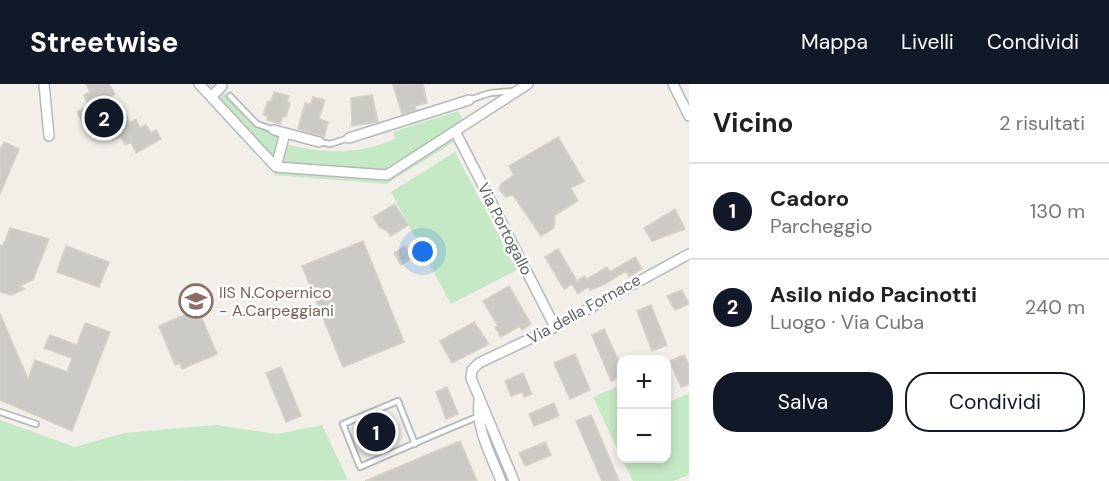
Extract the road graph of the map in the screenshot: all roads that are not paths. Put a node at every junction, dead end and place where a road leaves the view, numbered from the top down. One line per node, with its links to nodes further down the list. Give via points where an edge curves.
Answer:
1 (44, 84): 15 (street)
2 (199, 84): 8 (street)
3 (528, 84): 6 (street)
4 (673, 84): 10 (street)
5 (221, 85): 7 (street); 8 (street)
6 (519, 90): 9 (lane); 11 (street)
7 (230, 96): 12 (lane, via 257,124)
8 (211, 97): 18 (street)
9 (466, 101): 11 (street); 16 (street)
10 (689, 116)
11 (472, 120): 13 (street)
12 (274, 130): 14 (street)
13 (455, 131): 18 (street, via 387,175); 20 (street, Via Portogallo)
14 (285, 133): 17 (street); 18 (street)
15 (49, 136)
16 (349, 138): 17 (lane, via 330,144)
17 (320, 142)
18 (276, 167)
19 (689, 254): 20 (street, Via della Fornace)
20 (555, 327): 21 (street, Via della Fornace, via 479,363 471,374)
21 (480, 398): 23 (street); 25 (street)
22 (0, 412): 24 (lane)
23 (477, 417): 26 (street); 27 (lane)
24 (36, 424)
25 (491, 426): 26 (street); 28 (street)
26 (481, 431): 29 (street)
27 (415, 444): 27 (lane, via 360,467 343,424 398,401)
28 (499, 445): 29 (street); 31 (street)
29 (489, 450): 30 (street)
30 (501, 481)
31 (514, 481)

